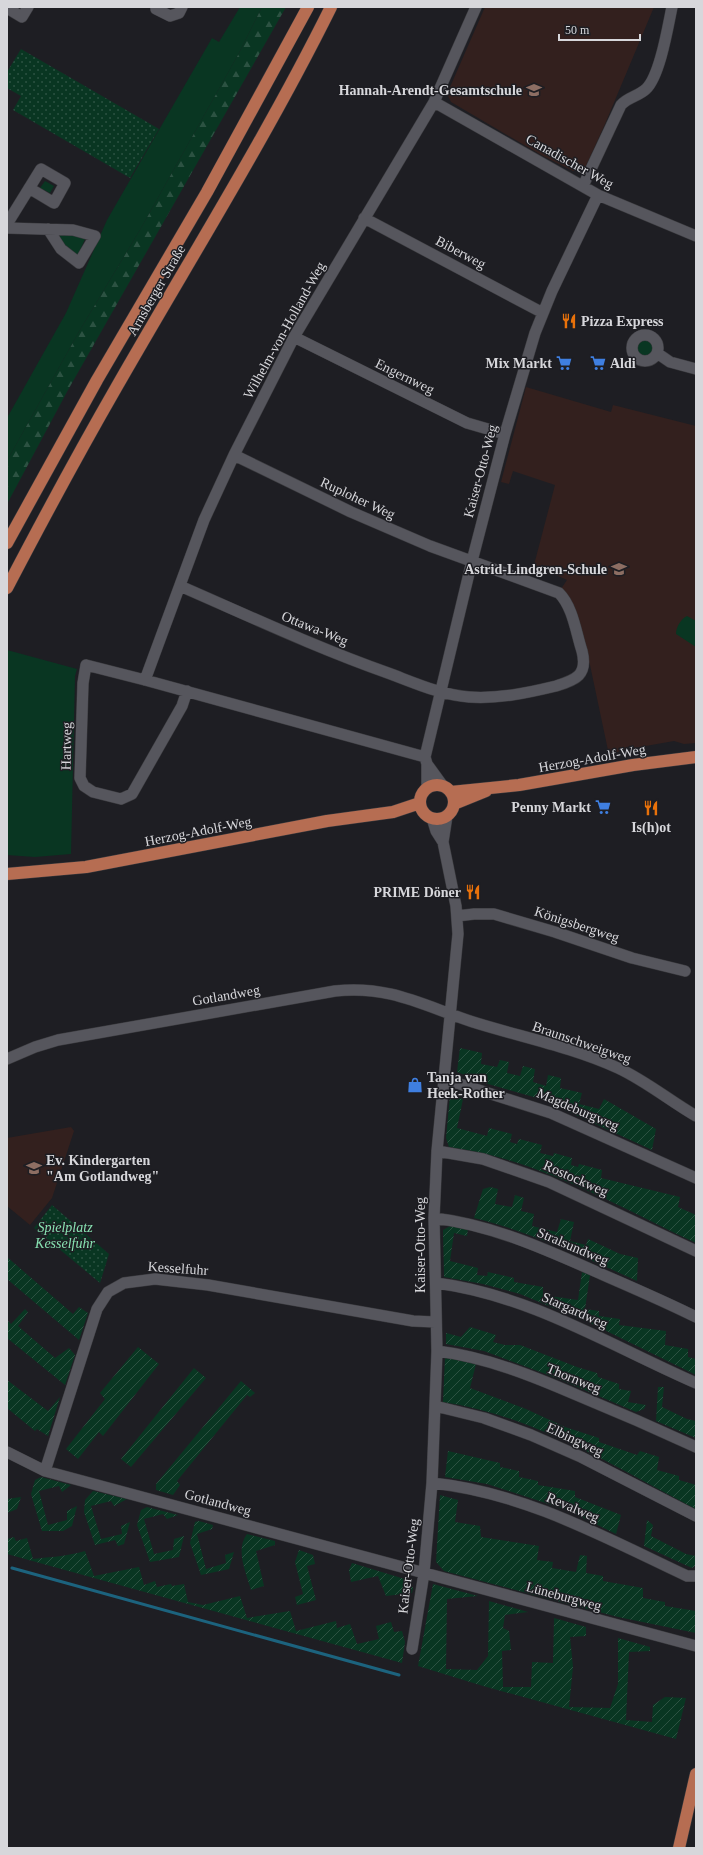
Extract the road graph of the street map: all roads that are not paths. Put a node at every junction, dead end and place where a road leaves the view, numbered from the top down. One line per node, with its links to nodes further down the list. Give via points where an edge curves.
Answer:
1 (28, 7): 8 (street, via 22,18)
2 (156, 7): 3 (street, via 170,16 179,13)
3 (182, 7)
4 (308, 7): 24 (main road, Arnsberger Straße, via 207,192 97,380)
5 (331, 7): 27 (main road, Arnsberger Straße, via 225,202 100,416)
6 (476, 7): 9 (street, Wilhelm-von-Holland-Weg)
7 (672, 7): 10 (street, via 665,41 650,85 621,105)
8 (7, 8)
9 (434, 102): 10 (street, Canadischer Weg); 13 (street, Wilhelm-von-Holland-Weg)
10 (583, 186): 12 (street, Canadischer Weg)
11 (29, 188): 14 (street)
12 (598, 196): 17 (street, Canadischer Weg); 18 (street, Kaiser-Otto-Weg)
13 (364, 218): 18 (street, Biberweg); 19 (street, Wilhelm-von-Holland-Weg)
14 (7, 224)
15 (7, 228): 16 (street)
16 (48, 229)
17 (696, 236)
18 (543, 313): 22 (street, Kaiser-Otto-Weg)
19 (294, 337): 22 (street, Engernweg, via 467,423); 23 (street, Wilhelm-von-Holland-Weg)
20 (657, 353): 21 (street, via 670,362)
21 (696, 369)
22 (505, 434): 25 (street, Kaiser-Otto-Weg)
23 (234, 455): 25 (street, Ruploher Weg, via 390,529); 26 (street, Wilhelm-von-Holland-Weg, via 204,520)
24 (7, 543)
25 (472, 561): 30 (street, Kaiser-Otto-Weg); 30 (street, Ruploher Weg, via 559,593 564,598 572,620 583,665 581,673 572,681 519,695 471,697)
26 (180, 586): 28 (street, Wilhelm-von-Holland-Weg); 30 (street, Ottawa-Weg, via 269,626)
27 (7, 588)
28 (145, 680): 29 (street, Hartweg); 29 (street, Hartweg, via 86,665 83,683 80,778 88,790 121,799 132,794 182,706)
29 (187, 691): 32 (street, Hartweg)
30 (440, 692): 32 (street, Kaiser-Otto-Weg)
31 (696, 758): 35 (main road, Herzog-Adolf-Weg, via 633,765)
32 (426, 761): 33 (street, Kaiser-Otto-Weg); 34 (street)
33 (427, 788): 34 (main road, Herzog-Adolf-Weg, via 433,785); 37 (main road, via 421,797)
34 (447, 789): 35 (main road, Herzog-Adolf-Weg); 36 (main road)
35 (493, 789): 36 (main road, Herzog-Adolf-Weg)
36 (454, 804): 38 (main road)
37 (425, 811): 38 (main road, Herzog-Adolf-Weg, via 437,819); 39 (street, Kaiser-Otto-Weg); 40 (main road, Herzog-Adolf-Weg, via 393,812 327,821 86,867)
38 (447, 816): 39 (street, Kaiser-Otto-Weg)
39 (443, 842): 41 (street, Kaiser-Otto-Weg)
40 (7, 874)
41 (458, 916): 42 (street, Königsbergweg, via 494,914 632,958); 43 (street, Kaiser-Otto-Weg)
42 (685, 971)
43 (450, 1014): 44 (street, Gotlandweg, via 394,994 367,989 347,990 58,1040); 45 (street, Kaiser-Otto-Weg); 46 (street, Braunschweigweg, via 607,1063 633,1076)
44 (7, 1059)
45 (444, 1079): 47 (street, Kaiser-Otto-Weg); 48 (street, Magdeburgweg, via 551,1113)
46 (696, 1116)
47 (437, 1151): 49 (street, Kaiser-Otto-Weg); 50 (street, Rostockweg, via 483,1159 543,1179)
48 (696, 1178)
49 (434, 1218): 51 (street, Kaiser-Otto-Weg); 52 (street, Stralsundweg, via 470,1224 524,1241 650,1294)
50 (696, 1251)
51 (436, 1283): 53 (street, Kaiser-Otto-Weg); 55 (street, Stargardweg, via 468,1288 523,1304)
52 (696, 1317)
53 (435, 1322): 54 (street, Kaiser-Otto-Weg); 59 (street, Kesselfuhr, via 414,1321 208,1284 155,1279 124,1283 108,1292 97,1309)
54 (437, 1351): 56 (street, Kaiser-Otto-Weg); 57 (street, Thornweg, via 467,1356 520,1372)
55 (696, 1383)
56 (435, 1406): 60 (street, Kaiser-Otto-Weg); 61 (street, Elbingweg, via 478,1416 532,1435)
57 (696, 1447)
58 (7, 1452): 59 (street, Gotlandweg)
59 (45, 1471): 62 (street, Gotlandweg)
60 (432, 1483): 62 (street, Kaiser-Otto-Weg); 63 (street, Revalweg, via 489,1492 535,1508 687,1576)
61 (696, 1516)
62 (424, 1573): 64 (street, Lüneburgweg); 65 (street, Kaiser-Otto-Weg)
63 (696, 1576)
64 (696, 1646)
65 (412, 1649)
66 (696, 1774): 67 (main road)
67 (678, 1848)

